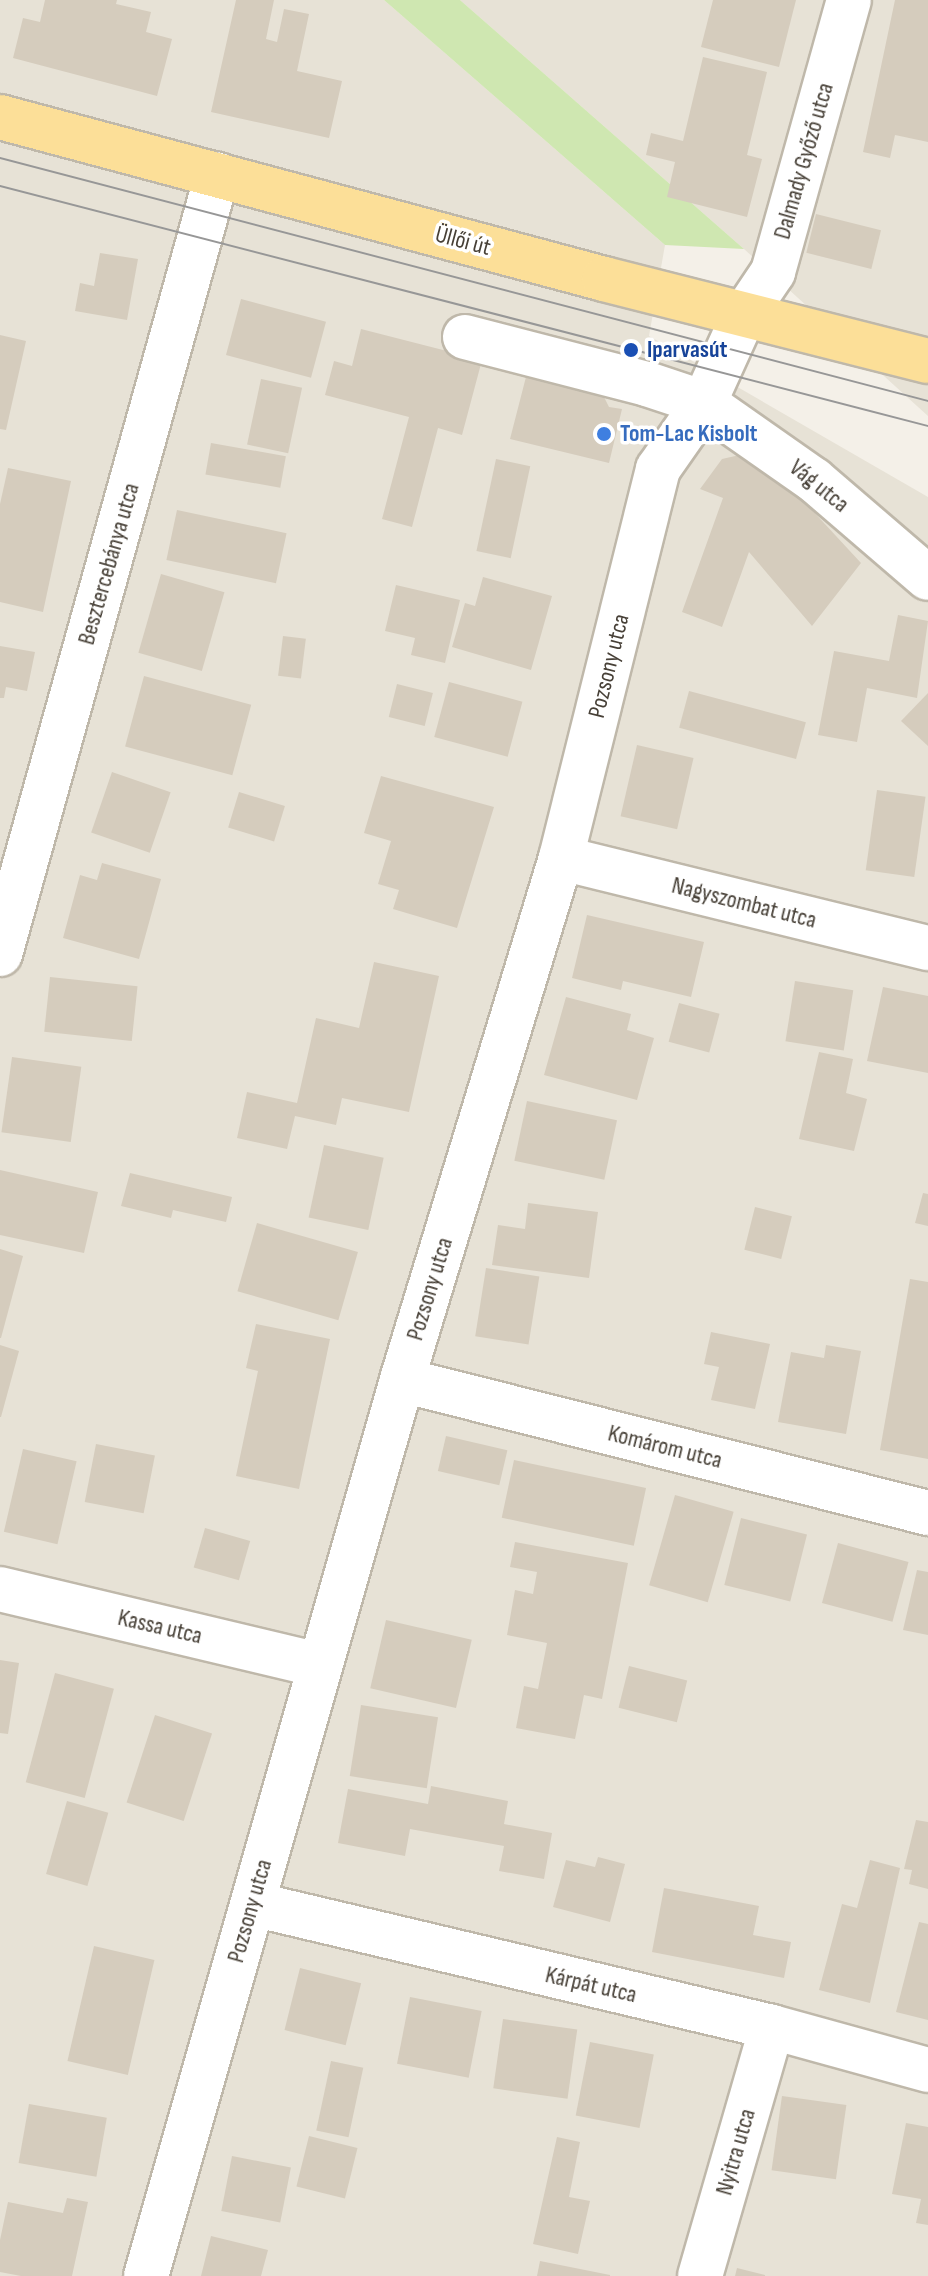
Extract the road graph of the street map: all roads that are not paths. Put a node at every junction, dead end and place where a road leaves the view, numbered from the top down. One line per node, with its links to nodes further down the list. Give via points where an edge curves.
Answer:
1 (849, 0): 4 (street, Dalmady Győző utca, via 773,272)
2 (0, 117): 3 (main road, Üllői út)
3 (217, 175): 4 (main road, Üllői út); 11 (street, Besztercebánya utca)
4 (744, 315): 6 (main road, Üllői út); 7 (street, Pozsony utca)
5 (465, 337): 7 (street, Vág utca)
6 (928, 361)
7 (704, 403): 8 (street, Vág utca, via 814,480); 9 (street, Pozsony utca, via 658,469)
8 (928, 578)
9 (561, 858): 10 (street, Nagyszombat utca); 12 (street, Pozsony utca)
10 (928, 948)
11 (0, 954)
12 (402, 1380): 13 (street, Komárom utca); 15 (street, Pozsony utca)
13 (928, 1513)
14 (0, 1589): 15 (street, Kassa utca)
15 (319, 1665): 16 (street, Pozsony utca)
16 (253, 1904): 17 (street, Kárpát utca); 19 (street, Pozsony utca)
17 (772, 2027): 18 (street, Kárpát utca); 20 (street, Nyitra utca)
18 (928, 2070)
19 (146, 2276)
20 (700, 2276)

